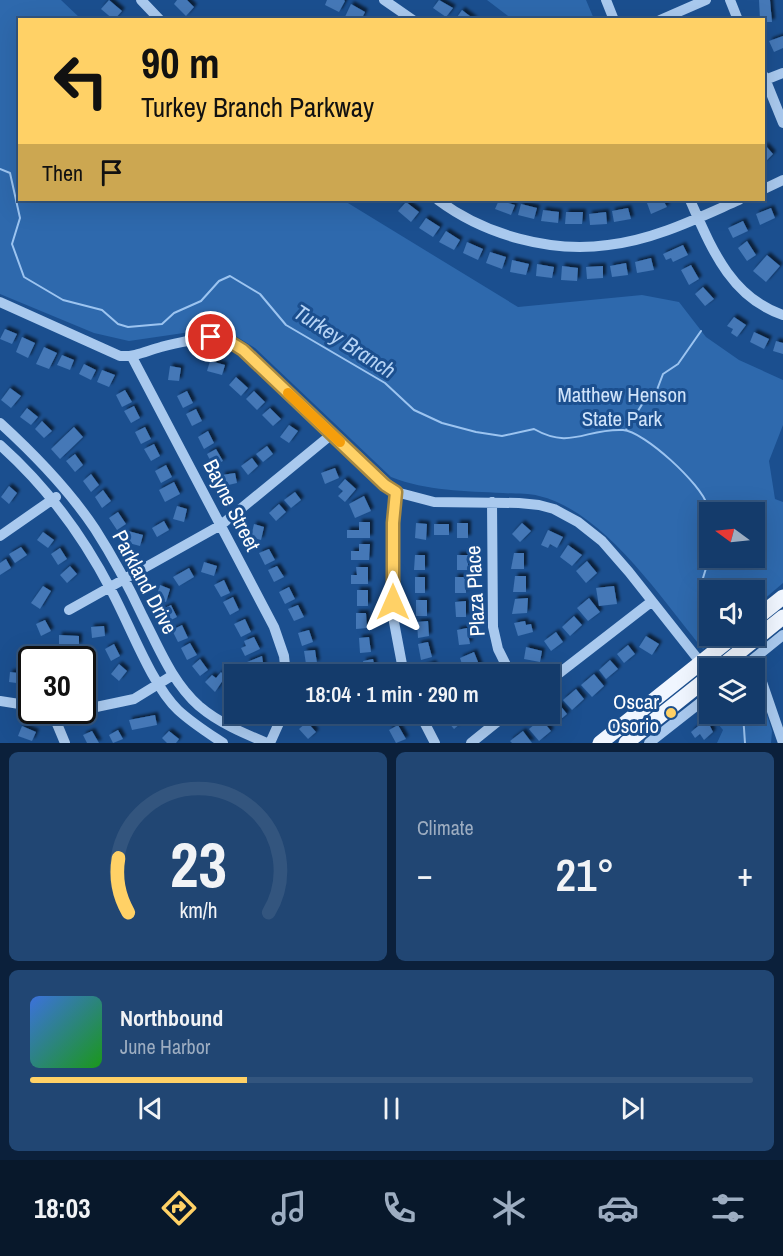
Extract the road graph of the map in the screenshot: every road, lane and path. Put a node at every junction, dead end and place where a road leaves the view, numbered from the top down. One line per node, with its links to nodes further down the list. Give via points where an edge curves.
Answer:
1 (141, 0): 6 (street)
2 (384, 0): 7 (street)
3 (606, 0): 8 (street)
4 (706, 0): 9 (street)
5 (730, 0): 10 (street)
6 (158, 18)
7 (410, 18)
8 (613, 18)
9 (665, 18)
10 (737, 18)
11 (783, 73): 12 (street)
12 (765, 78)
13 (765, 80): 14 (street)
14 (783, 123)
15 (783, 180): 16 (street)
16 (765, 189)
17 (440, 201): 20 (street, via 486,228 563,246 608,245 650,236)
18 (690, 201): 20 (street)
19 (737, 201): 20 (street)
20 (698, 218): 22 (street, via 731,281 747,296)
21 (0, 303): 23 (street, via 105,351)
22 (783, 315)
23 (132, 357): 25 (street, via 198,339 227,340 243,350); 31 (street, Bayne Street)
24 (0, 423): 27 (street, Parkland Drive, via 29,449)
25 (332, 434): 28 (street); 31 (street)
26 (0, 445): 29 (street, Parkland Drive)
27 (64, 490): 29 (street); 33 (street, Parkland Drive, via 94,527)
28 (396, 492): 30 (street, via 434,502); 47 (street, via 394,622)
29 (53, 500): 32 (street); 34 (street, Parkland Drive)
30 (492, 502): 36 (street, via 539,505 578,522 602,541); 48 (street, Plaza Place, via 493,627)
31 (221, 525): 33 (street); 46 (street, Bayne Street, via 274,627)
32 (0, 536)
33 (125, 580): 34 (street); 51 (street, Parkland Drive)
34 (111, 589): 37 (street); 53 (street, Parkland Drive)
35 (783, 597): 38 (main road)
36 (651, 602): 45 (street); 49 (street)
37 (69, 610)
38 (765, 611)
39 (783, 617): 43 (main road)
40 (783, 635): 44 (street)
41 (726, 646): 42 (main road)
42 (715, 658)
43 (732, 658)
44 (755, 658)
45 (699, 660)
46 (285, 664)
47 (402, 664)
48 (506, 664)
49 (560, 672)
50 (699, 674): 68 (main road)
51 (173, 675): 53 (street); 65 (street, Parkland Drive, via 207,712 235,730)
52 (699, 675): 69 (main road)
53 (159, 685): 58 (street, via 134,699); 64 (street, Parkland Drive, via 177,709)
54 (765, 691): 71 (street)
55 (0, 701): 56 (street)
56 (18, 704)
57 (699, 704): 70 (street)
58 (96, 707)
59 (57, 724): 63 (street)
60 (278, 724): 65 (street)
61 (425, 724): 66 (street)
62 (495, 724): 67 (street)
63 (65, 743)
64 (223, 743)
65 (268, 743)
66 (435, 743)
67 (471, 743)
68 (600, 743)
69 (626, 743)
70 (650, 743)
71 (783, 743)

